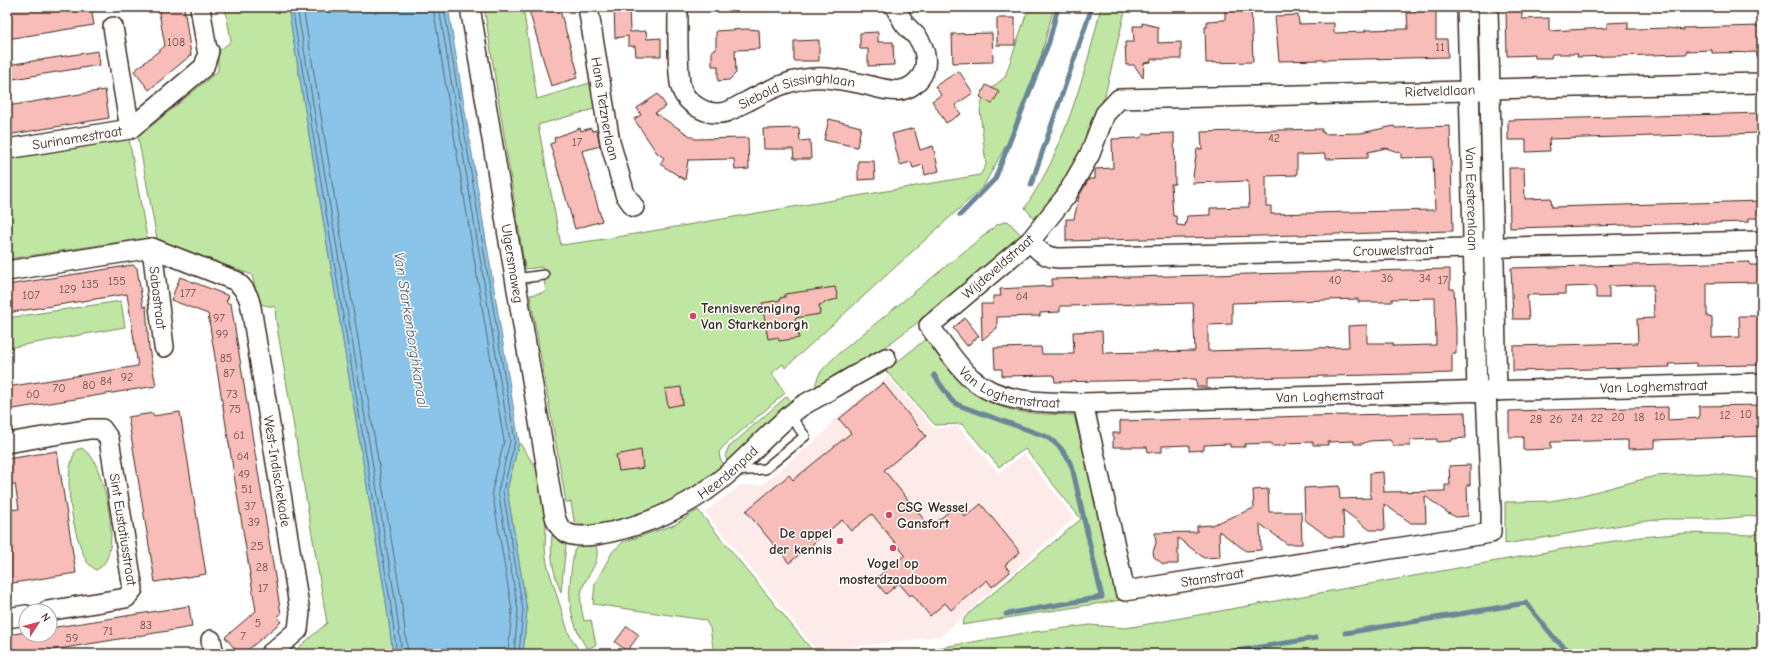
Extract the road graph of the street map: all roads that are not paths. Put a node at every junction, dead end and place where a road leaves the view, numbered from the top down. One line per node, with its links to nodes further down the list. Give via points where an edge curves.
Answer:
1 (200, 7): 13 (street, Surinamestraat, via 209,51 204,67)
2 (470, 7): 23 (street, Ulgersmaweg)
3 (588, 7): 15 (street, Hans Tetznerlaan, via 610,142 624,194)
4 (678, 7): 5 (street, Siebold Sissinghlaan, via 680,84 688,100 700,109 713,113 726,112 774,87 800,79 824,78 859,83 886,91 898,91 911,86 920,78 926,66 925,52)
5 (895, 7)
6 (1467, 7): 11 (street, Van Eesterenlaan)
7 (1488, 7): 10 (street, Van Eesterenlaan)
8 (113, 27): 13 (street)
9 (1762, 83): 10 (street, Rietveldlaan)
10 (1490, 89): 11 (street, Rietveldlaan); 18 (street, Van Eesterenlaan)
11 (1468, 92): 12 (street, Rietveldlaan); 20 (street, Van Eesterenlaan)
12 (1119, 98): 16 (street, Wijdeveldstraat, via 1105,114 1090,154 1066,196)
13 (130, 129): 14 (street, Surinamestraat)
14 (7, 149)
15 (634, 207)
16 (1030, 241): 20 (street, Crouwelstraat, via 1048,257 1059,258); 24 (street, Wijdeveldstraat)
17 (1762, 241): 18 (street, Crouwelstraat)
18 (1493, 247): 20 (street, Crouwelstraat); 28 (street, Van Eesterenlaan)
19 (152, 248): 21 (street); 25 (street, Sabastraat); 38 (street, West-Indischekade, via 236,281 245,289 250,299 300,612 298,630)
20 (1474, 249): 28 (street, Van Eesterenlaan)
21 (7, 271)
22 (544, 275): 23 (lane)
23 (516, 279): 33 (street, Ulgersmaweg)
24 (929, 326): 29 (street, Van Loghemstraat, via 970,378 984,388 1033,402)
25 (164, 347)
26 (886, 358): 30 (street, Heerdenpad, via 801,407)
27 (1762, 383): 28 (street, Van Loghemstraat)
28 (1486, 391): 29 (street, Van Loghemstraat); 34 (street, Van Eesterenlaan)
29 (1083, 403): 34 (street, Stamstraat, via 1125,591)
30 (790, 416): 32 (street, Heerdenpad); 32 (lane, via 805,436 765,469)
31 (7, 443): 35 (street, Sint Eustatiusstraat, via 90,429 102,429 109,439 133,589 126,598)
32 (731, 472): 33 (street, Heerdenpad, via 706,491 672,511 622,530 579,537 564,532)
33 (555, 519)
34 (1491, 533)
35 (58, 609)
36 (18, 616): 37 (street)
37 (7, 618)
38 (270, 654)

